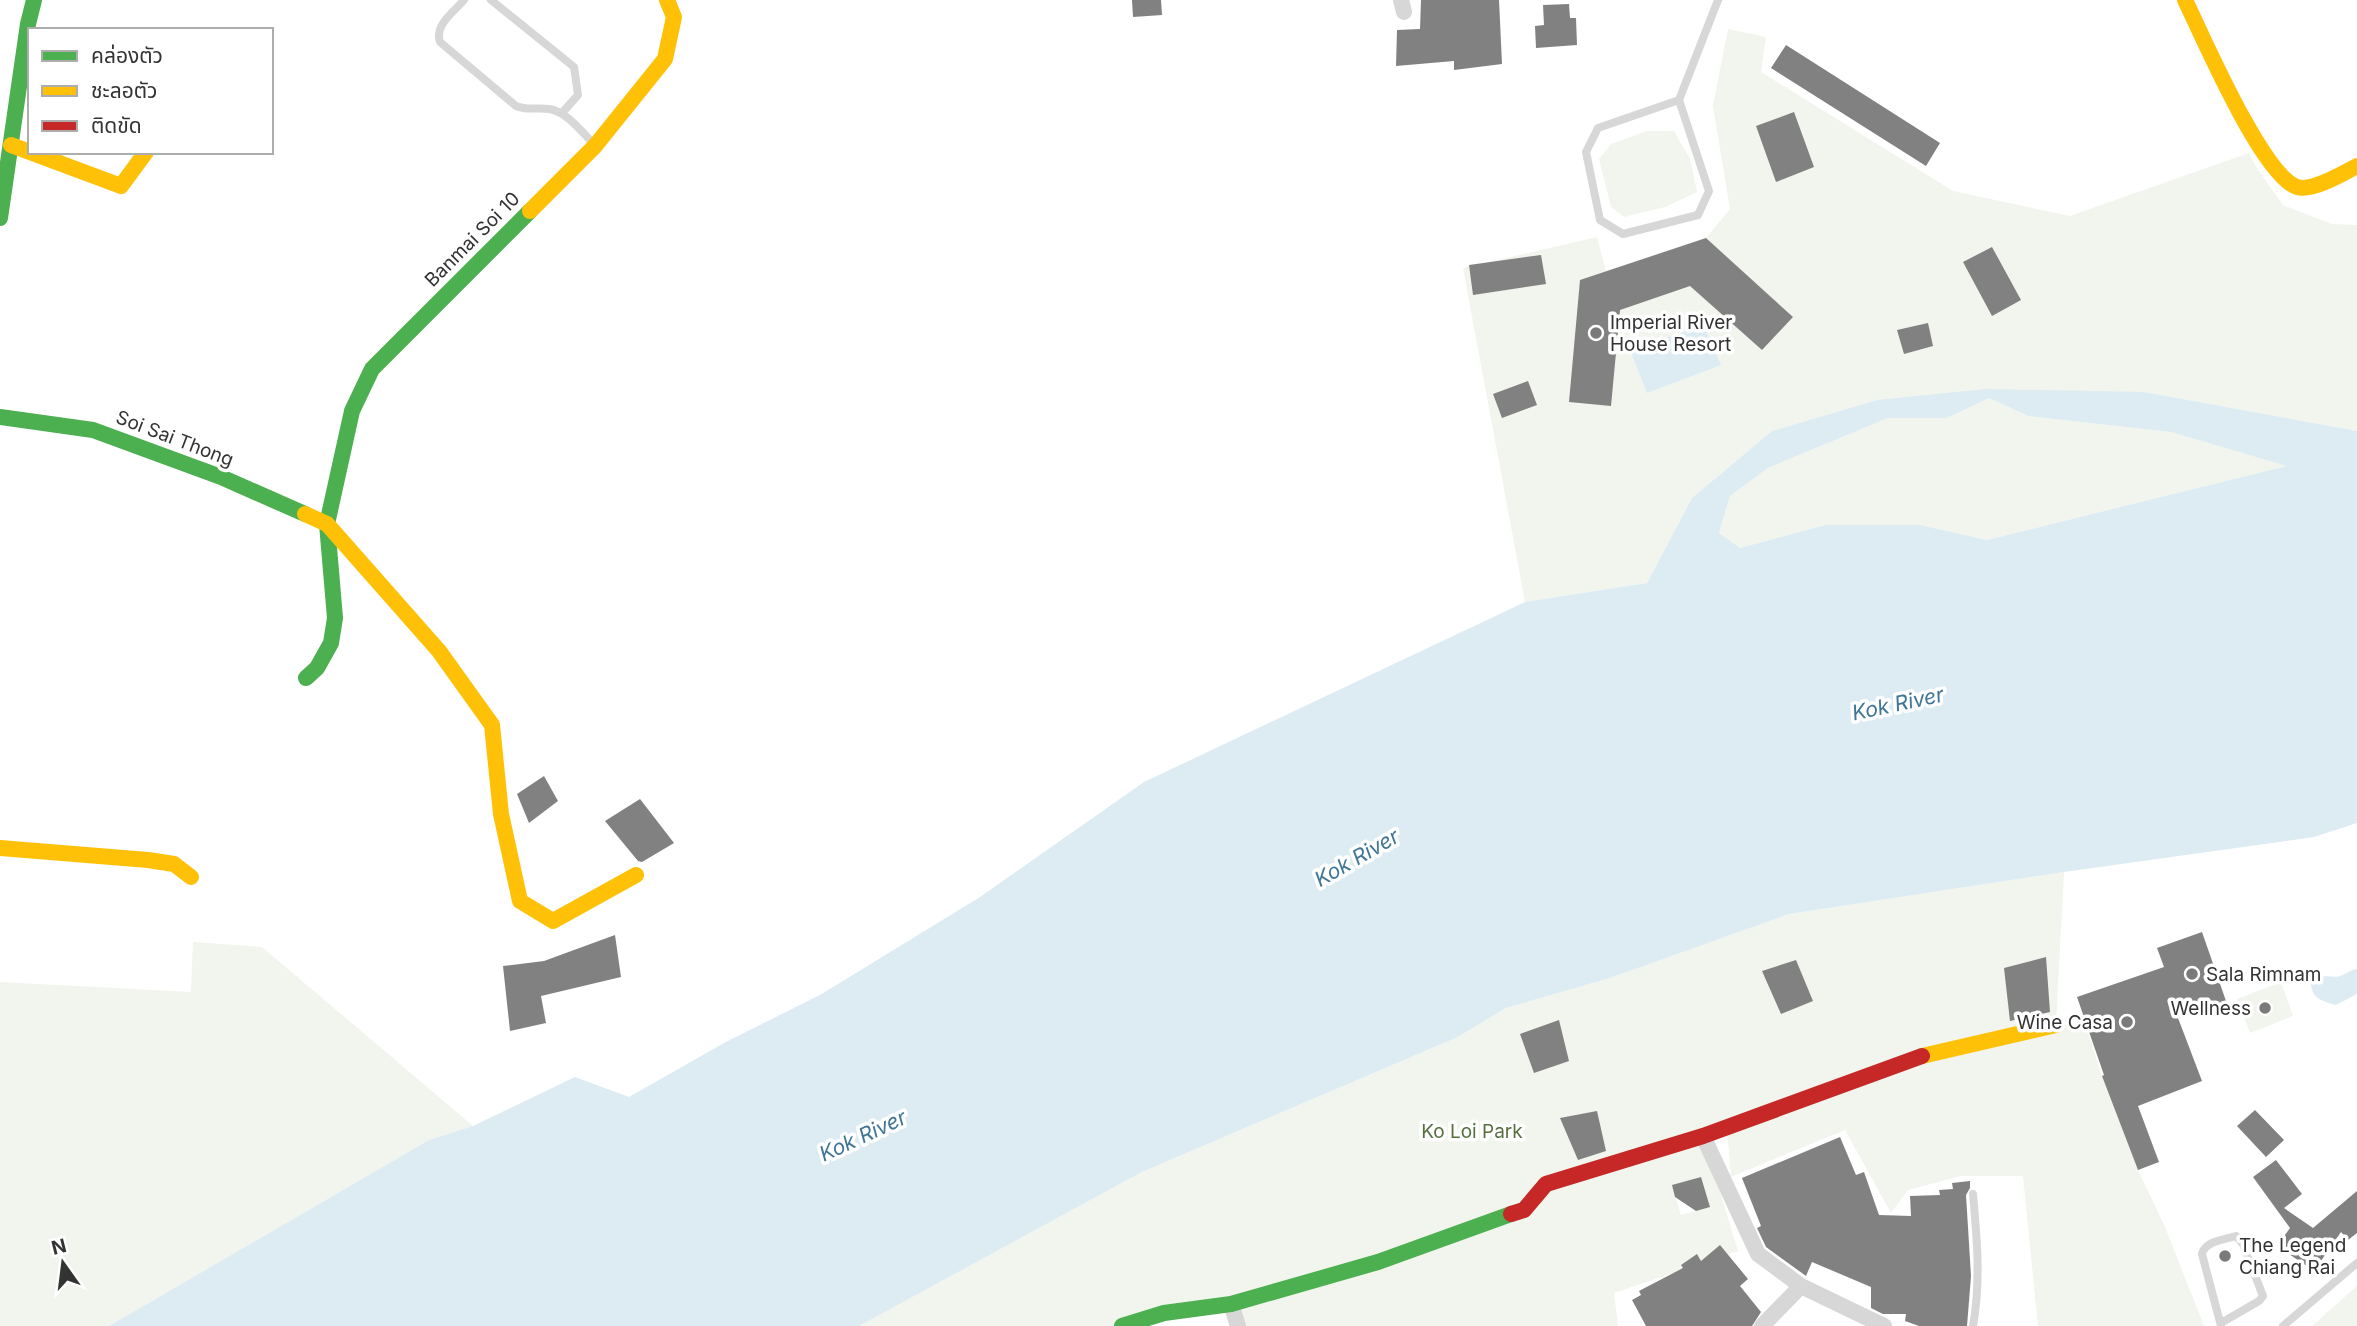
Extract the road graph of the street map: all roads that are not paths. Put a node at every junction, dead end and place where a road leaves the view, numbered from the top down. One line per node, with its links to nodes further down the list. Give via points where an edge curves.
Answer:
1 (34, 0): 9 (street)
2 (464, 0): 8 (lane, via 440,27 440,42 516,106)
3 (491, 0): 8 (lane, via 574,67 578,95)
4 (667, 0): 10 (street, Banmai Soi 10, via 674,17 665,60)
5 (1718, 0): 7 (lane)
6 (2185, 0): 14 (street, via 2253,134 2281,178 2298,188 2321,184)
7 (1679, 100): 7 (lane, via 1598,128 1586,152 1600,220 1623,234 1698,215 1709,191)
8 (562, 114): 10 (lane)
9 (11, 145): 11 (street); 15 (street)
10 (595, 146): 18 (street, Banmai Soi 10, via 372,369 352,411)
11 (28, 151)
12 (35, 154): 13 (street, via 121,186)
13 (145, 154)
14 (2357, 166)
15 (1, 200): 16 (street)
16 (0, 218)
17 (0, 417): 18 (street, Soi Sai Thong, via 93,430 221,477)
18 (327, 524): 19 (street, Banmai Soi 10, via 335,618 331,643); 21 (street, via 439,651 492,726 501,814 520,901 553,921)
19 (306, 678)
20 (0, 848): 22 (street, via 161,862 173,864)
21 (636, 875)
22 (191, 877)
23 (2056, 1025): 24 (street, via 1926,1055)
24 (1703, 1136): 27 (street, via 1758,1254); 28 (street, via 1546,1184 1524,1210 1378,1262)
25 (1973, 1194): 34 (lane, via 1978,1298)
26 (2357, 1264): 35 (lane)
27 (1801, 1286): 32 (street); 33 (street)
28 (1231, 1304): 30 (street, via 1164,1313); 31 (street)
29 (2221, 1324): 29 (lane, via 2263,1296 2236,1236 2208,1244 2202,1254)
30 (1122, 1326)
31 (1238, 1326)
32 (1762, 1326)
33 (1884, 1326)
34 (1973, 1326)
35 (2283, 1326)

